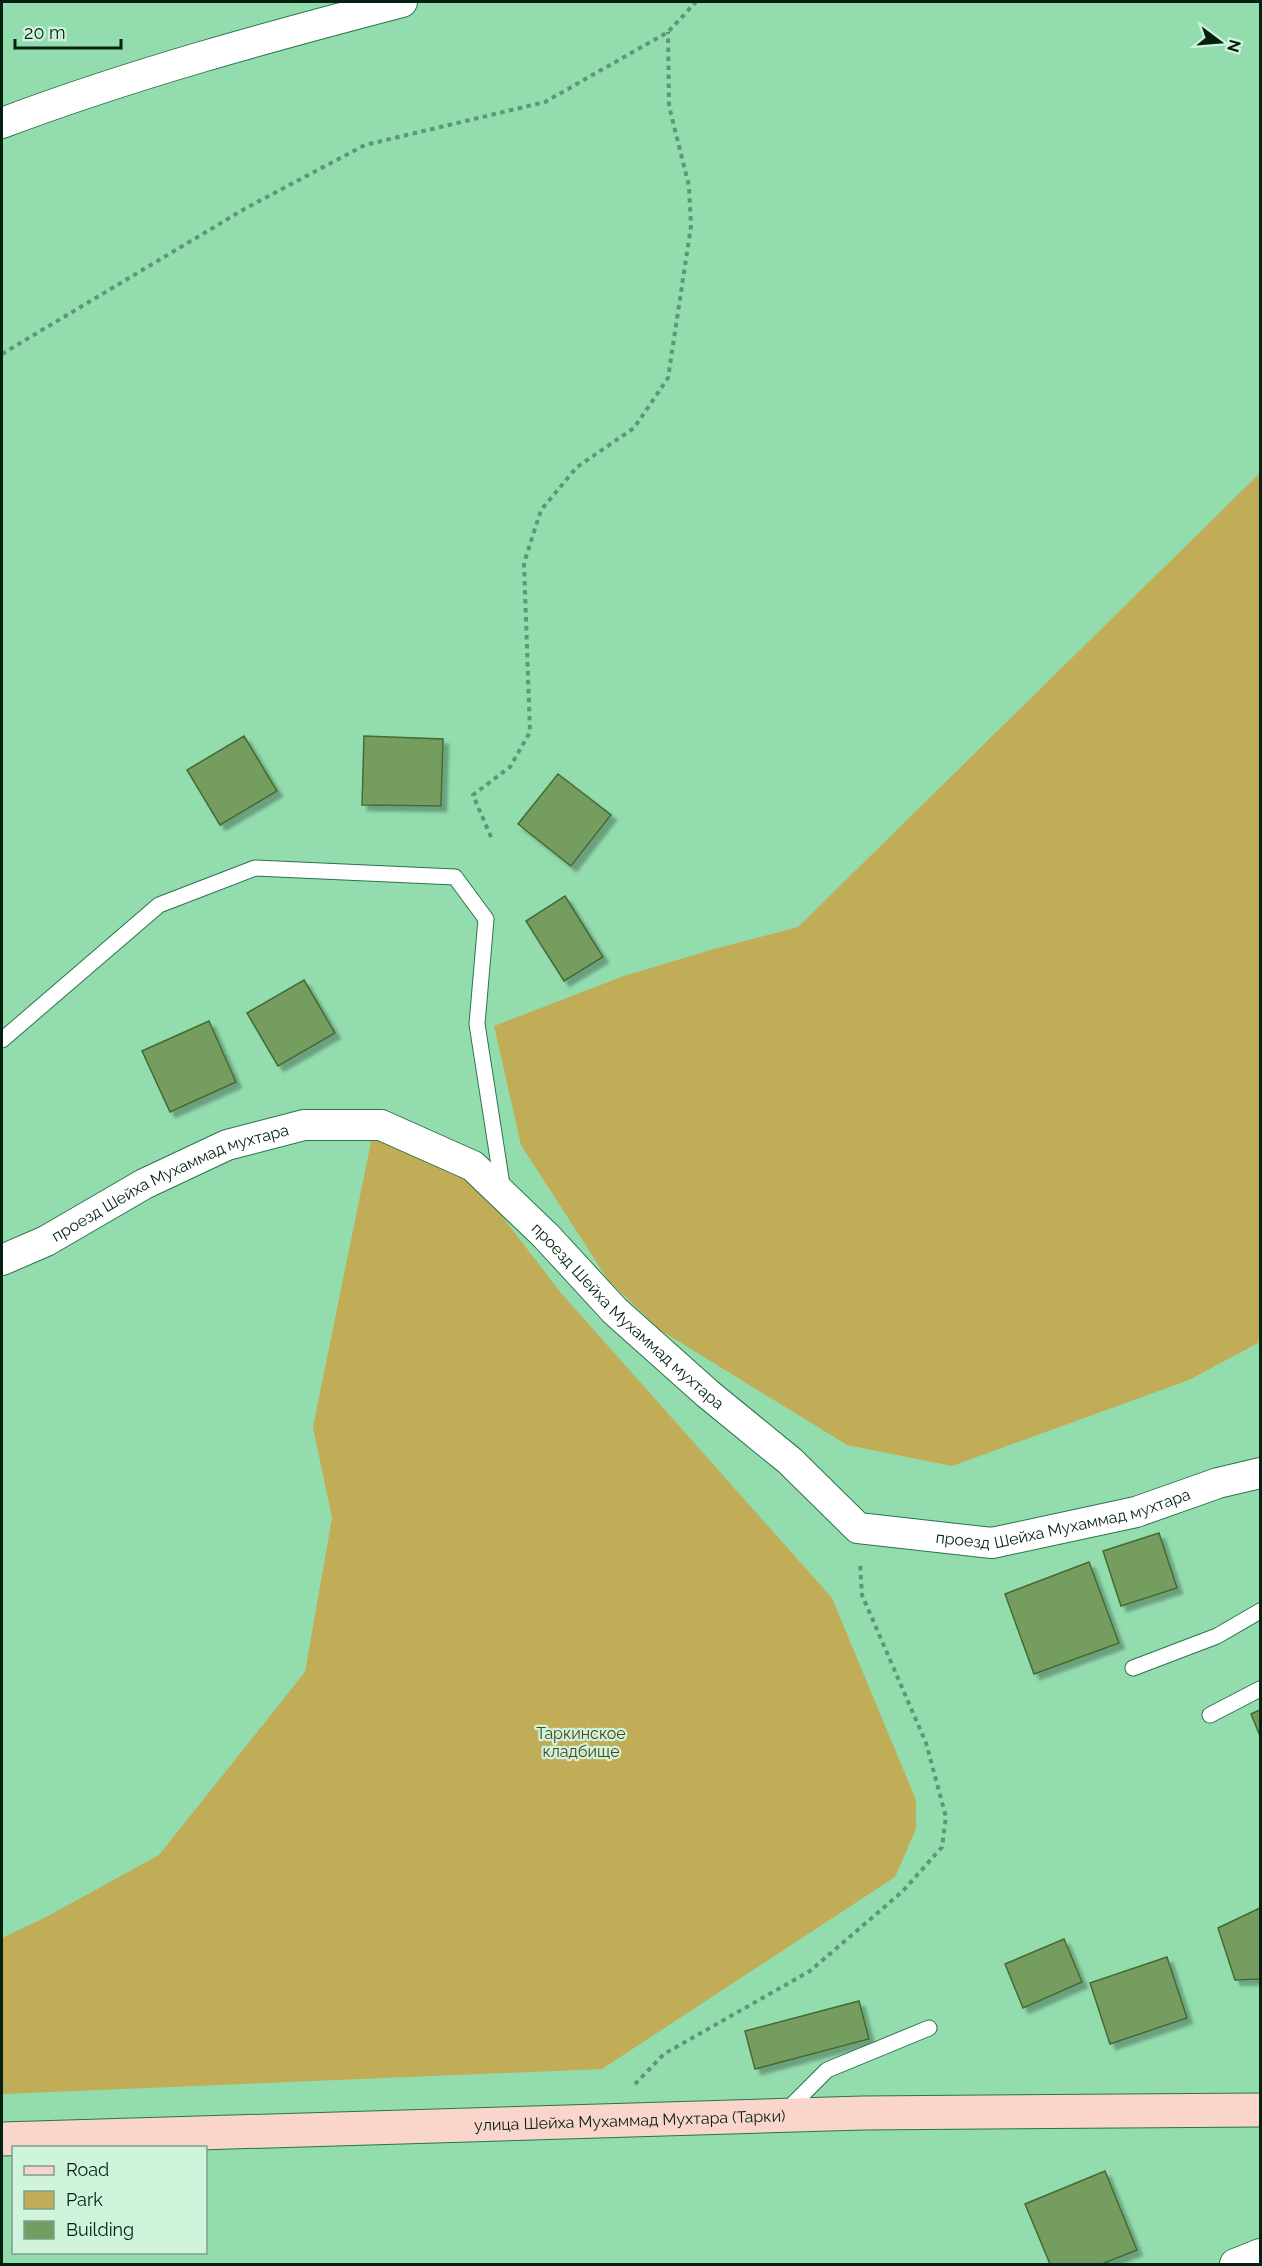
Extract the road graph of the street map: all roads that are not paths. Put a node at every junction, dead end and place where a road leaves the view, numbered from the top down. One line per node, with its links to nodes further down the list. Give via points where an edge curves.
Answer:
1 (402, 2): 2 (street, via 257,40)
2 (2, 123)
3 (2, 1040): 4 (lane, via 159,905 255,868 455,877 486,919 477,1024)
4 (504, 1195): 5 (street, проезд Шейха Мухаммад мухтара, via 473,1166 381,1125 304,1125 227,1145 144,1184 46,1241); 6 (street, проезд Шейха Мухаммад мухтара, via 615,1311 790,1461 858,1528 992,1543 1136,1512 1218,1482)
5 (2, 1260)
6 (1260, 1473)
7 (1260, 1611): 8 (lane, via 1217,1636)
8 (1133, 1668)
9 (1260, 1689): 10 (lane)
10 (1210, 1715)
11 (929, 2028): 13 (lane, via 827,2070)
12 (1260, 2110): 13 (street, улица Шейха Мухаммад Мухтара (Тарки))
13 (782, 2116): 14 (street, улица Шейха Мухаммад Мухтара (Тарки))
14 (2, 2139)
15 (1260, 2254): 16 (street)
16 (1234, 2265)

